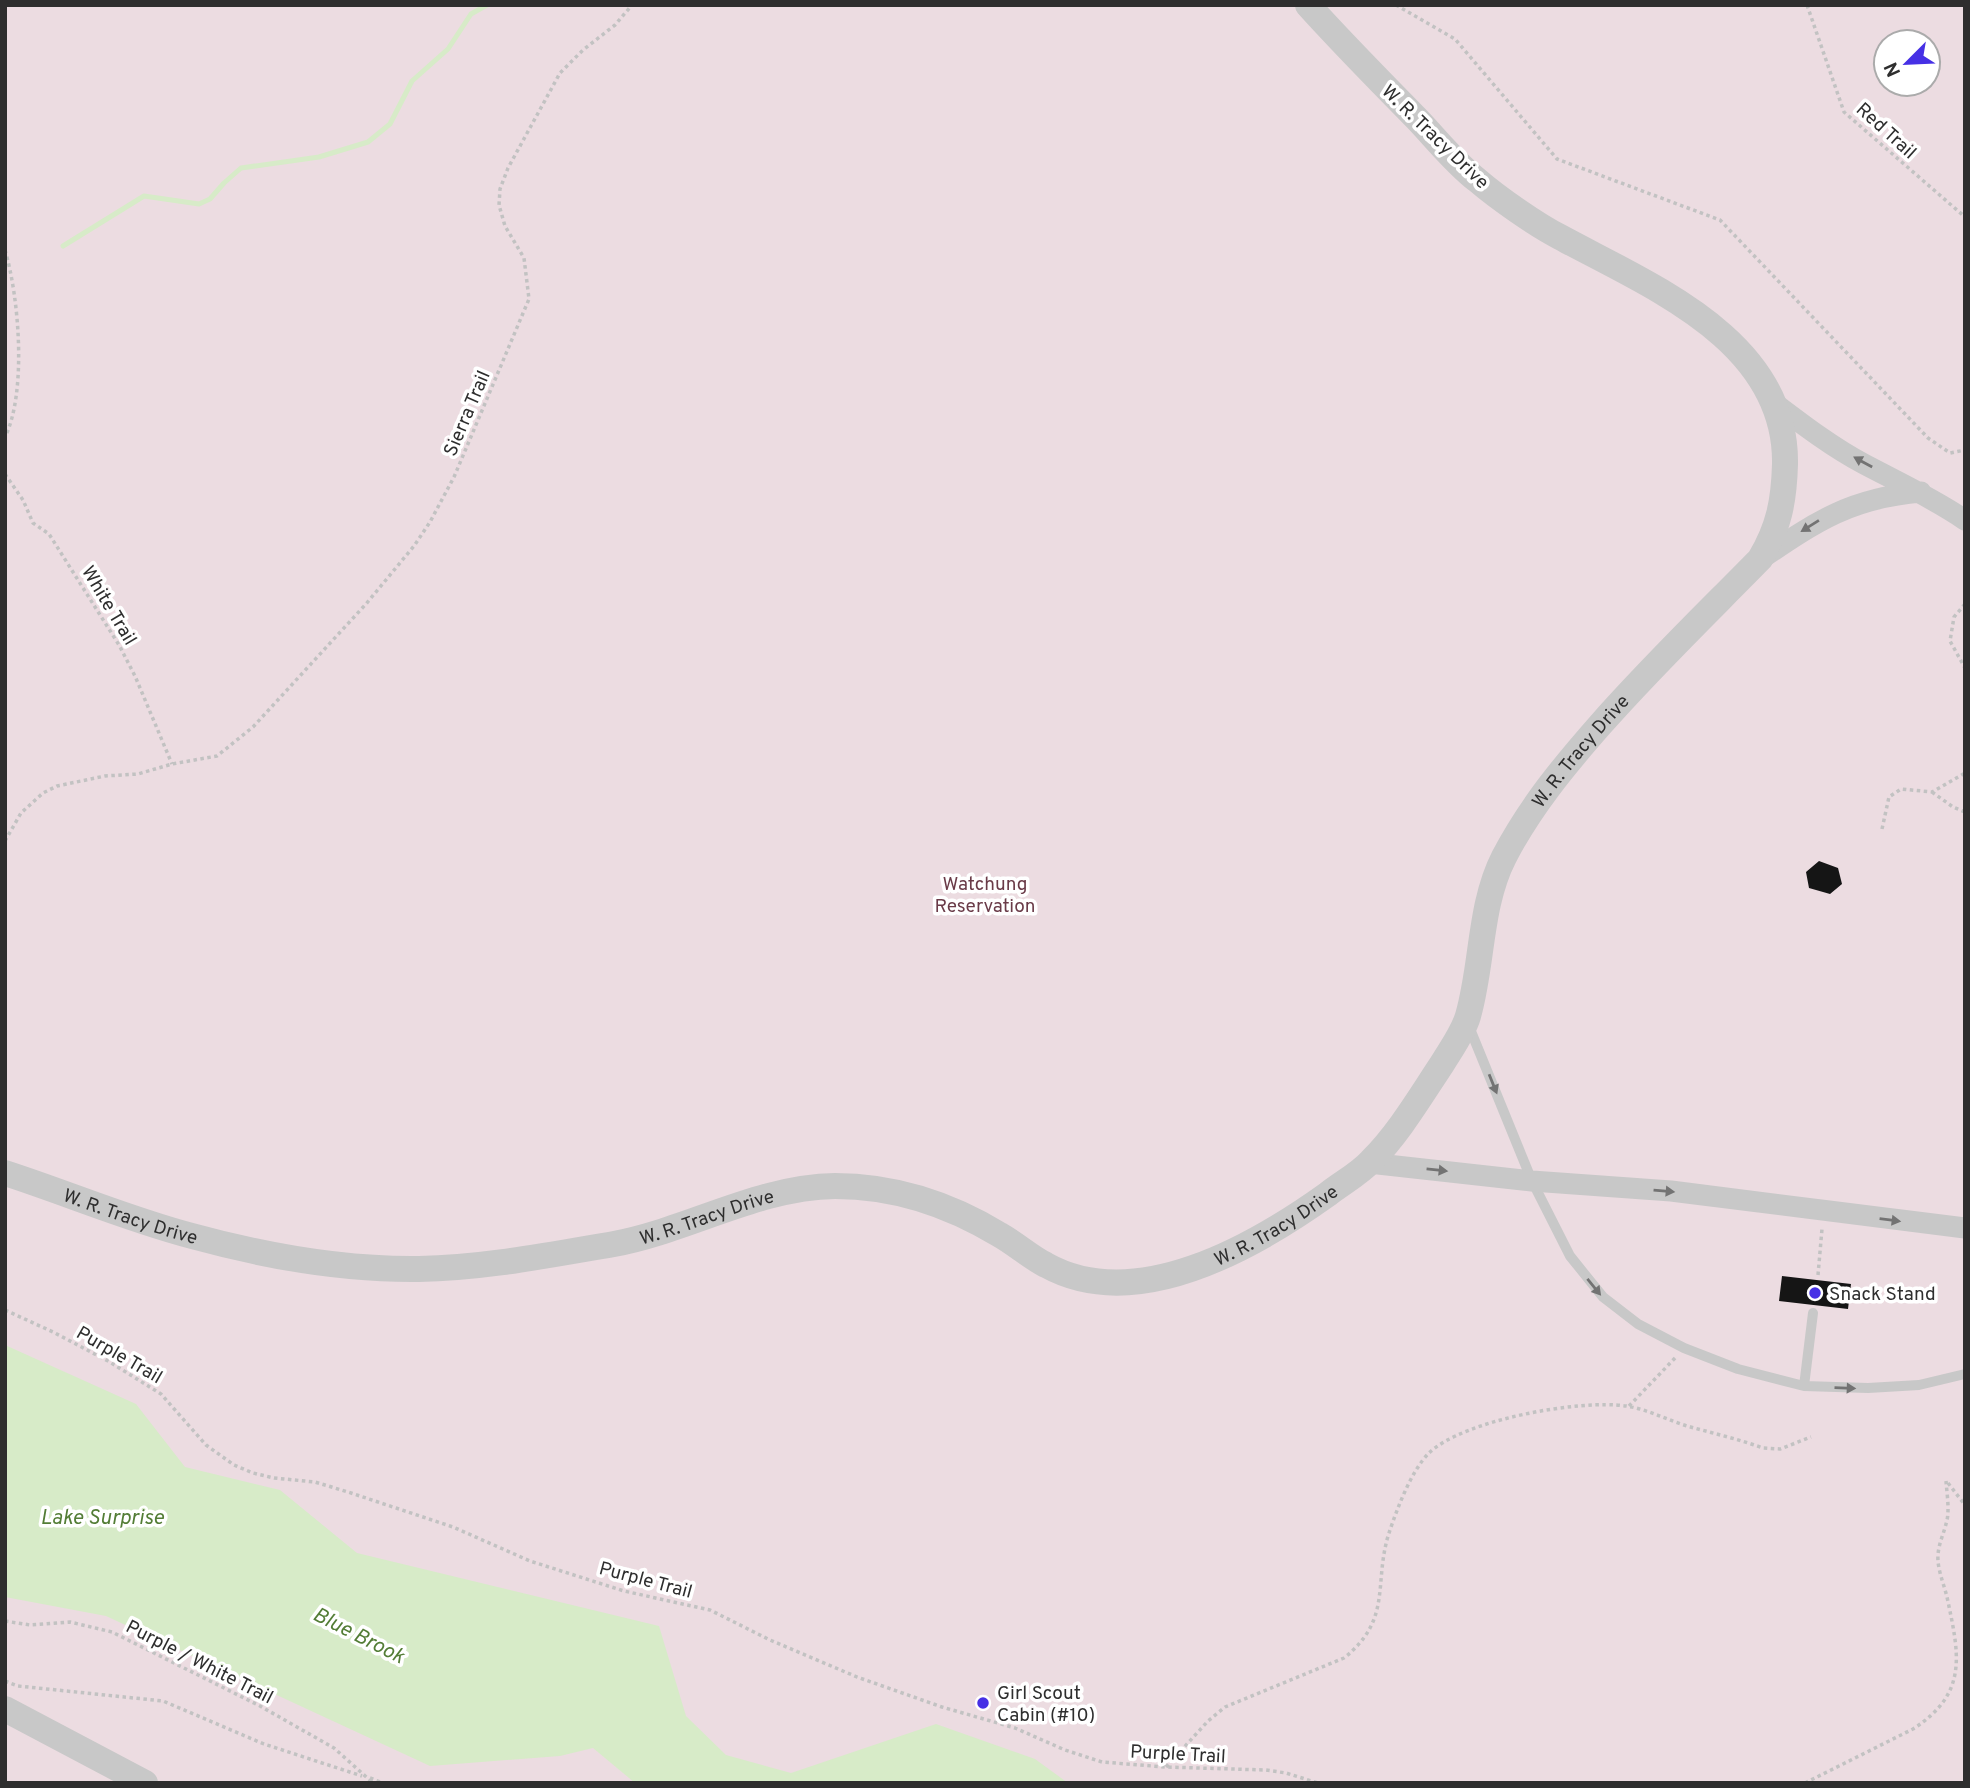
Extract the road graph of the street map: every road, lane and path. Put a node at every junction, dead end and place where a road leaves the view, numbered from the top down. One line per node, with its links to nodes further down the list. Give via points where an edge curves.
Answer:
1 (632, 5): 16 (path, Sierra Trail, via 560,73 500,188 505,226 524,258 529,299 454,477 430,522 366,604 253,727 217,756)
2 (1308, 5): 7 (street, W. R. Tracy Drive, via 1476,180 1556,235 1679,300 1741,355)
3 (1396, 5): 9 (path, via 1455,39 1557,159 1720,220 1928,438 1950,453)
4 (1807, 5): 5 (path, Red Trail, via 1844,112)
5 (1965, 217)
6 (5, 250): 8 (path, via 15,292 18,355)
7 (1773, 402): 11 (street, W. R. Tracy Drive, one-way to 7, via 1862,463); 13 (street, W. R. Tracy Drive, via 1785,454 1785,483 1774,536)
8 (5, 437)
9 (1965, 450)
10 (5, 474): 16 (path, White Trail, via 33,523 49,534 119,645)
11 (1921, 492): 12 (street, W. R. Tracy Drive); 13 (street, W. R. Tracy Drive, one-way to 13, via 1875,498 1842,509)
12 (1965, 520)
13 (1760, 559): 22 (street, W. R. Tracy Drive, via 1639,681 1552,779 1533,808 1492,887)
14 (1965, 604): 15 (path, via 1954,617 1950,641)
15 (1965, 668)
16 (172, 764): 21 (path, Sierra Trail, via 57,786 21,813)
17 (1964, 776): 18 (path)
18 (1932, 792): 19 (path); 20 (path, via 1901,789 1889,796)
19 (1965, 812)
20 (1882, 829)
21 (5, 841)
22 (1467, 1021): 23 (street, W. R. Tracy Drive, via 1409,1116); 25 (lane, one-way to 25)
23 (1369, 1163): 24 (street, W. R. Tracy Drive, via 1304,1211 1242,1246 1184,1271 1127,1283 1077,1278 1047,1266 962,1213 921,1198 871,1188 802,1189 622,1242 506,1262 420,1269 353,1266 188,1236); 25 (street, one-way to 25)
24 (5, 1174)
25 (1532, 1181): 26 (street, one-way to 26, via 1671,1191); 31 (lane, one-way to 31, via 1570,1256 1603,1297 1638,1324)
26 (1824, 1211): 27 (street, one-way to 27); 28 (path)
27 (1965, 1228)
28 (1818, 1275)
29 (5, 1310): 40 (path, Purple Trail, via 108,1361 161,1394 206,1445 253,1474 315,1482 453,1527 530,1561 624,1591 710,1610 857,1677 1015,1728 1102,1762)
30 (1813, 1312): 33 (lane)
31 (1685, 1348): 33 (lane, via 1738,1369); 34 (path)
32 (1965, 1374): 33 (lane, one-way to 32, via 1919,1385)
33 (1804, 1386)
34 (1629, 1406): 35 (path, via 1763,1448 1780,1449); 40 (path, via 1559,1408 1492,1423 1442,1441 1427,1455 1396,1512 1375,1621 1358,1647 1344,1658 1225,1707)
35 (1811, 1437)
36 (1965, 1505): 46 (path, via 1946,1481 1947,1522 1938,1561 1958,1652 1947,1699 1913,1729)
37 (5, 1621): 41 (path, Purple / White Trail, via 30,1625 70,1622 111,1632 334,1748)
38 (5, 1681): 41 (path, via 163,1701 264,1744)
39 (5, 1709): 42 (street)
40 (1166, 1767): 45 (path, Purple Trail, via 1266,1770)
41 (364, 1776): 43 (path); 44 (path)
42 (145, 1783)
43 (373, 1783)
44 (383, 1783)
45 (1318, 1783)
46 (1807, 1783)

